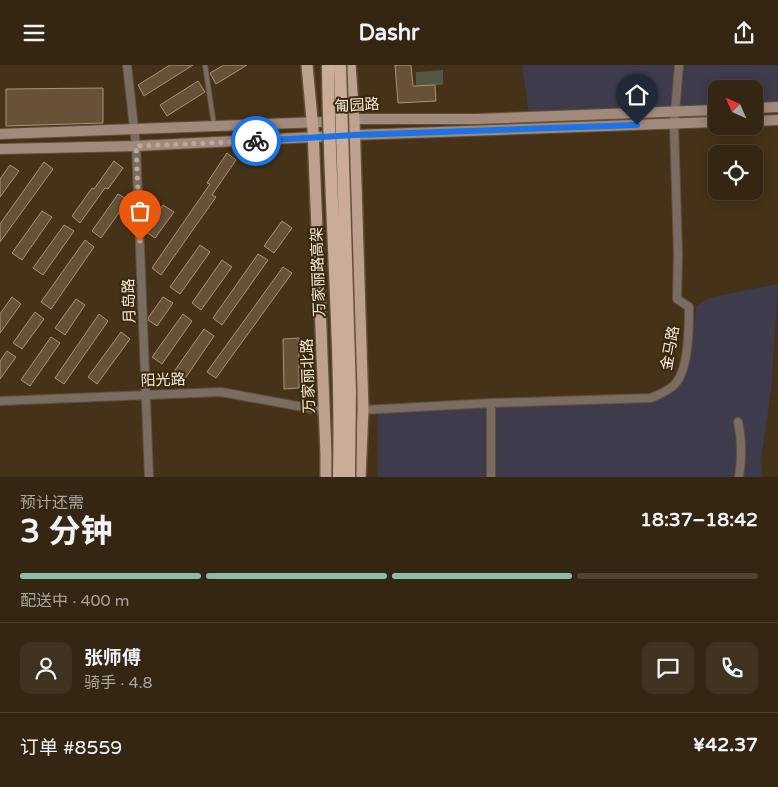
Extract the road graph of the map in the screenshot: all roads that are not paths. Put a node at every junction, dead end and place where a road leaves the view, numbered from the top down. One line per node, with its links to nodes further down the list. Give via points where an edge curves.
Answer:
1 (127, 65): 19 (street, 月岛路)
2 (205, 65): 18 (lane)
3 (307, 65): 15 (main road, 万家丽北路)
4 (328, 65): 33 (highway, 万家丽路高架, bridge)
5 (340, 65): 34 (highway, 万家丽路高架, bridge)
6 (350, 65): 12 (main road)
7 (679, 65): 11 (street, 金马路)
8 (778, 107): 9 (main road)
9 (763, 108)
10 (708, 109): 11 (main road, 匍园路)
11 (675, 111): 12 (main road, 匍园路, via 476,119); 17 (street, 金马路)
12 (354, 119): 15 (main road, 匍园路); 21 (main road)
13 (778, 120): 14 (main road)
14 (763, 121)
15 (312, 122): 18 (main road, 匍园路); 22 (main road, 万家丽北路)
16 (708, 122): 17 (main road, 匍园路)
17 (674, 124): 21 (main road, 匍园路); 27 (street, 金马路, via 677,299 689,307 680,378 668,391 651,398)
18 (214, 126): 19 (main road, 匍园路)
19 (134, 129): 20 (main road, 匍园路); 23 (street, 月岛路)
20 (0, 134)
21 (354, 135): 22 (main road, 匍园路); 28 (main road)
22 (313, 138): 23 (main road, 匍园路); 29 (main road, 万家丽北路)
23 (136, 146): 24 (main road, 匍园路); 25 (street, 月岛路)
24 (0, 149)
25 (146, 394): 26 (street, 阳光路); 29 (street, 阳光路, via 221,391); 31 (street, 月岛路)
26 (0, 401)
27 (491, 403): 28 (street, 金马路); 36 (street)
28 (363, 410): 35 (main road)
29 (324, 411): 32 (main road, 万家丽北路)
30 (738, 421): 37 (street, via 741,435)
31 (149, 477)
32 (326, 477)
33 (340, 477)
34 (350, 477)
35 (360, 477)
36 (491, 477)
37 (739, 477)

